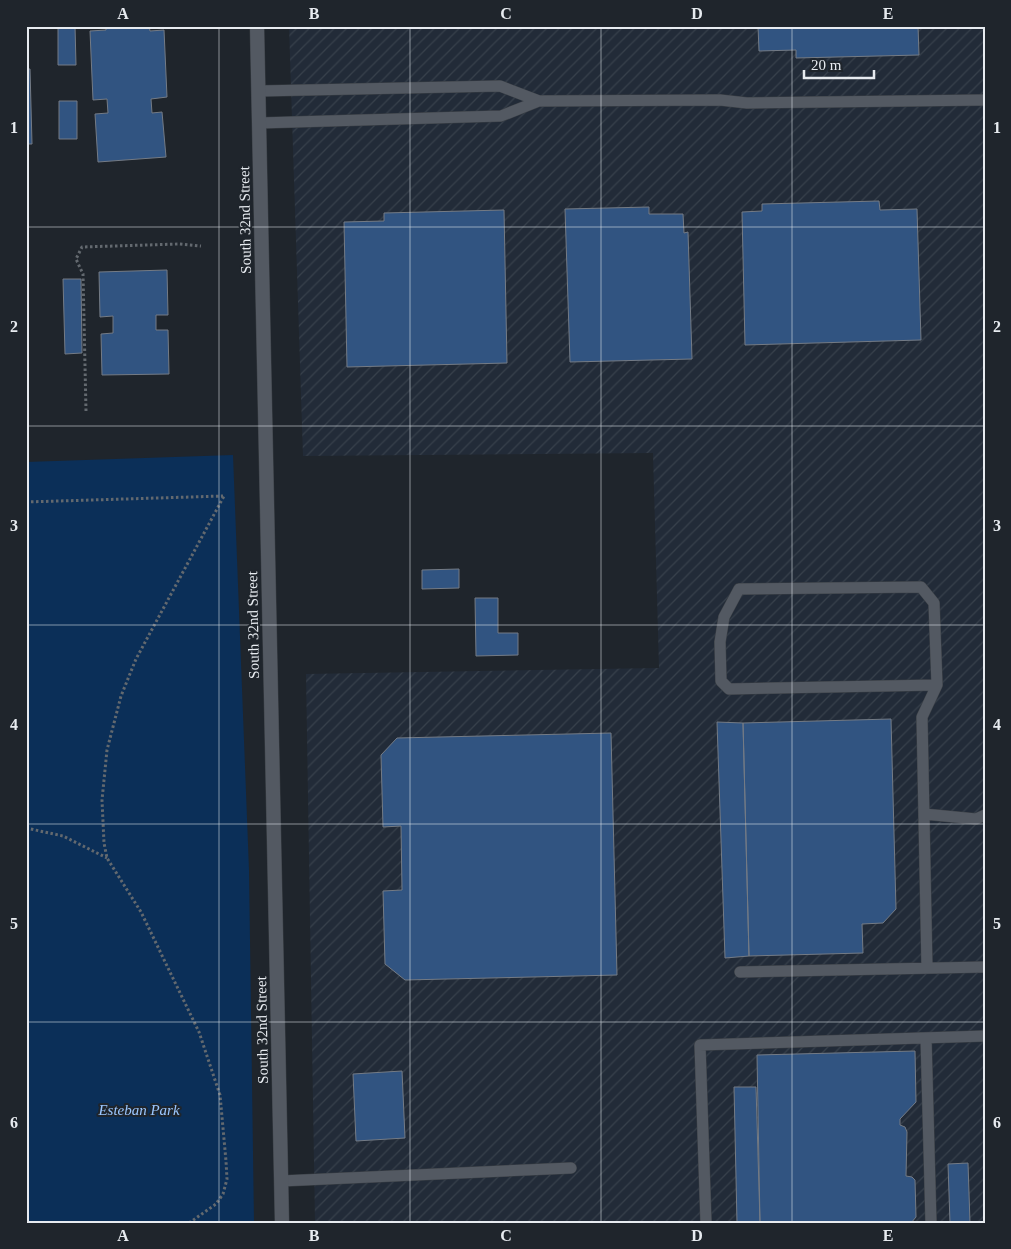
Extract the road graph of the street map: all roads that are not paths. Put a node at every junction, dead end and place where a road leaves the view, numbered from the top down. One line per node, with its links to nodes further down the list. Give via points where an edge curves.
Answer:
1 (257, 26): 2 (main road, South 32nd Street)
2 (258, 92): 3 (lane, via 500,86); 5 (main road, South 32nd Street)
3 (539, 100): 4 (lane, via 720,100 747,103); 5 (lane, via 501,116)
4 (985, 100)
5 (259, 123): 15 (main road, South 32nd Street)
6 (937, 685): 6 (lane, via 934,603 921,587 739,589 724,617 720,681 729,690); 7 (lane, via 922,717)
7 (924, 814): 8 (lane, via 976,819); 10 (lane)
8 (985, 815)
9 (985, 967): 10 (lane)
10 (926, 968): 11 (lane)
11 (740, 972)
12 (985, 1036): 13 (lane)
13 (926, 1038): 17 (lane, via 700,1045); 18 (lane)
14 (571, 1168): 15 (lane)
15 (281, 1181): 16 (main road, South 32nd Street)
16 (282, 1223)
17 (706, 1223)
18 (930, 1223)

